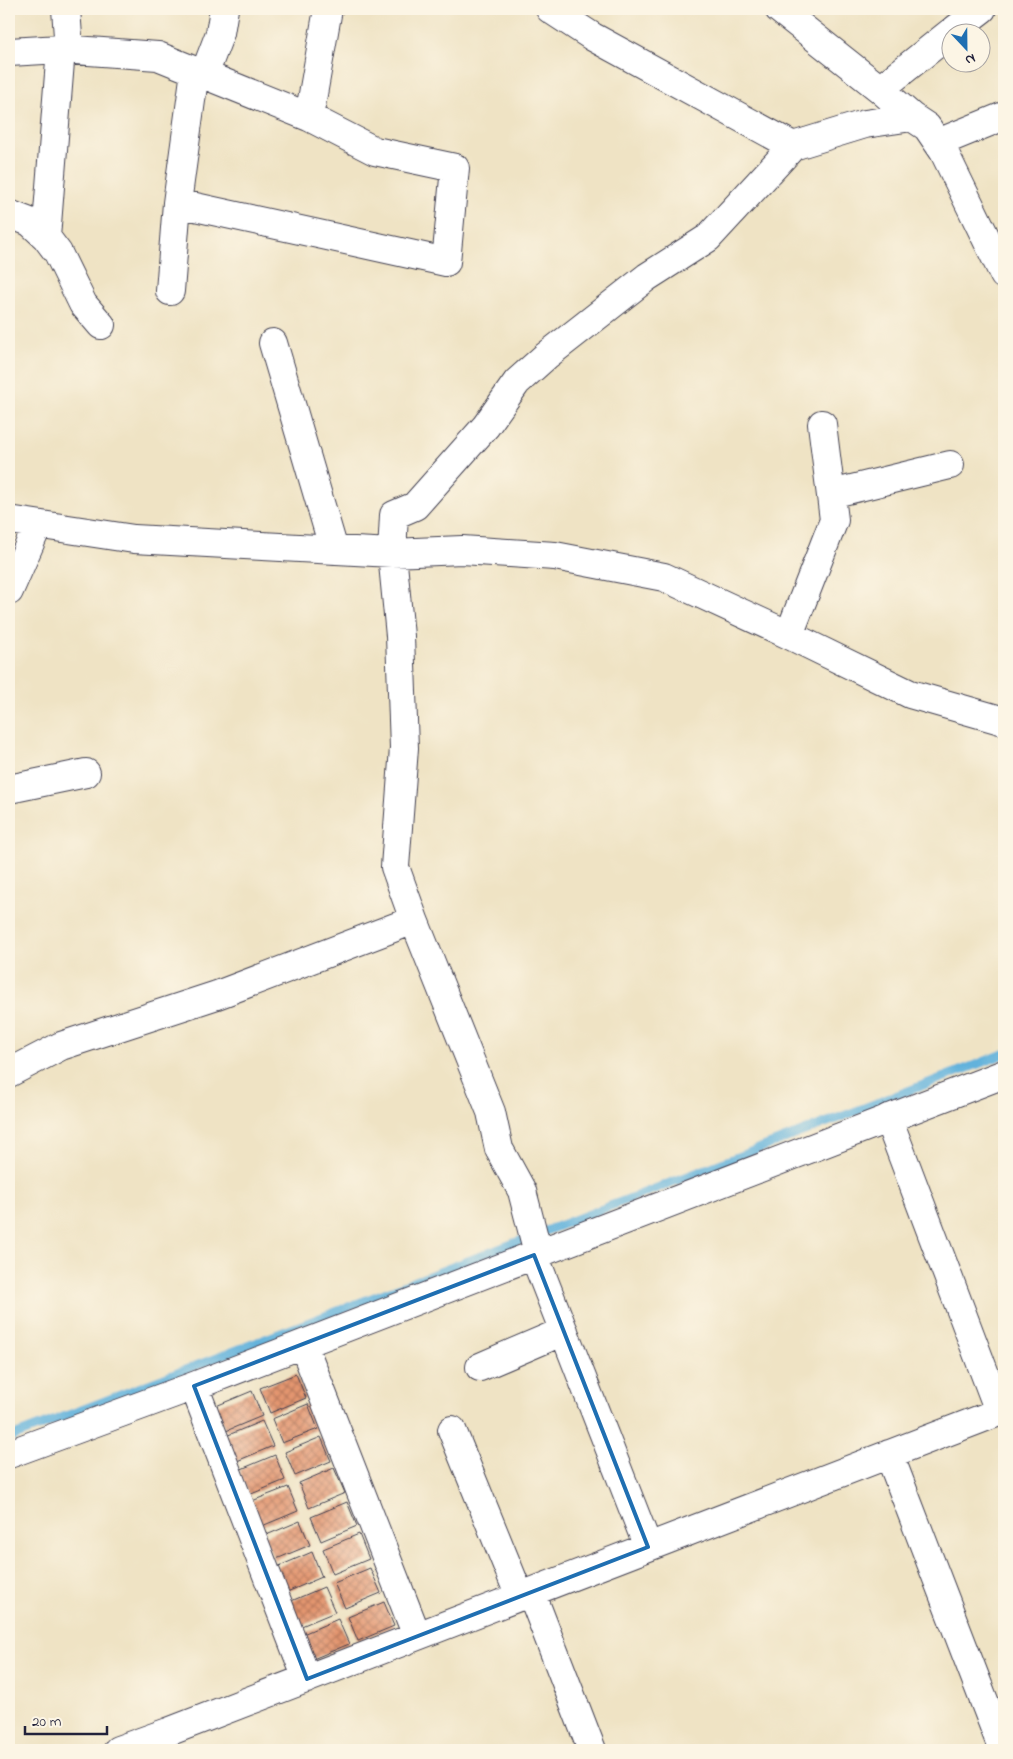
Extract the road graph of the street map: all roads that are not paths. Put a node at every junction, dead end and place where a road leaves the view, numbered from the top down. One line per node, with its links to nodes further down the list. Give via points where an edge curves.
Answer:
1 (66, 9): 9 (street)
2 (224, 9): 11 (street, via 220,33)
3 (328, 9): 14 (street)
4 (550, 9): 17 (street, via 593,37)
5 (779, 9): 12 (street)
6 (982, 9): 7 (street)
7 (965, 22)
8 (940, 42): 12 (street)
9 (65, 49): 10 (street); 11 (street, via 158,56); 20 (street)
10 (9, 52)
11 (200, 73): 14 (street); 18 (street)
12 (880, 89): 15 (street)
13 (1004, 116): 16 (street)
14 (309, 117): 18 (street, via 375,151 455,168 446,262)
15 (912, 117): 16 (street, via 927,127); 17 (street, via 865,124)
16 (938, 143): 21 (street)
17 (793, 146): 31 (street, via 708,238 647,277 517,382 486,426 415,506 394,515)
18 (177, 203): 22 (street)
19 (9, 214): 20 (street, via 30,222)
20 (46, 237): 23 (street, via 58,253 83,304)
21 (1001, 262)
22 (170, 291)
23 (101, 325)
24 (273, 343): 30 (street)
25 (822, 424): 27 (street)
26 (950, 465): 27 (street)
27 (831, 494): 33 (street, via 834,520)
28 (9, 520): 29 (street)
29 (38, 525): 30 (street, via 134,540); 32 (street)
30 (334, 550): 31 (street)
31 (392, 553): 33 (street, via 462,550 554,556 664,577); 37 (street, via 400,636 404,748 395,868)
32 (9, 591)
33 (789, 635): 34 (street, via 910,694)
34 (1004, 721)
35 (86, 773): 36 (street)
36 (9, 789)
37 (414, 920): 38 (street, via 217,995 61,1046); 41 (street, via 491,1112 499,1149 522,1190)
38 (9, 1073)
39 (1002, 1081): 40 (street)
40 (888, 1118): 41 (street); 46 (street)
41 (536, 1254): 42 (street); 43 (street)
42 (564, 1331): 44 (street); 50 (street)
43 (303, 1344): 45 (street); 52 (street)
44 (480, 1367)
45 (194, 1386): 48 (street); 53 (street)
46 (1002, 1410): 49 (street)
47 (452, 1430): 51 (street)
48 (9, 1454)
49 (888, 1454): 50 (street); 57 (street)
50 (648, 1547): 51 (street)
51 (525, 1594): 52 (street); 56 (street)
52 (417, 1636): 53 (street)
53 (307, 1679): 54 (street)
54 (171, 1741): 55 (street)
55 (118, 1750)
56 (592, 1750)
57 (1003, 1750)

